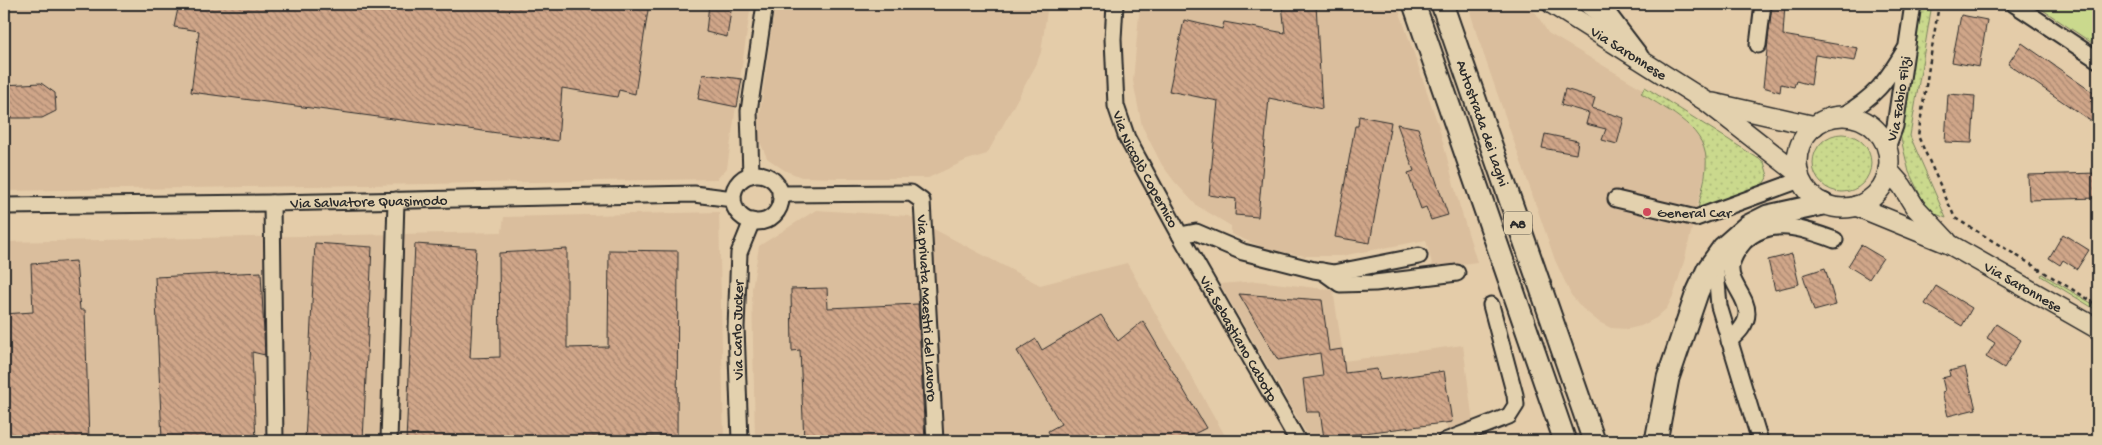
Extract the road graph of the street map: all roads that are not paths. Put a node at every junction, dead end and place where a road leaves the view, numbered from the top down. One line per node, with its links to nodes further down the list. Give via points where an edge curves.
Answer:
1 (765, 4): 19 (street, via 749,111)
2 (1114, 4): 30 (street, Via Niccolò Copernico, via 1116,106 1127,138)
3 (1414, 4): 46 (highway, Autostrada dei Laghi / A8)
4 (1442, 4): 47 (highway, Autostrada dei Laghi / A8)
5 (1552, 4): 12 (main road, Via Saronnese)
6 (1590, 4): 12 (highway, via 1608,18)
7 (1763, 4): 10 (street)
8 (1913, 4): 11 (street, Via Fabio Filzi)
9 (2014, 4): 13 (street)
10 (1758, 45)
11 (1905, 48): 15 (street, Via Fabio Filzi, via 1885,82 1862,104); 17 (street, Via Fabio Filzi, via 1906,63 1895,126)
12 (1637, 56): 14 (main road, Via Saronnese)
13 (2098, 60)
14 (1707, 102): 16 (main road, Via Saronnese); 20 (main road, Via Saronnese)
15 (1842, 116): 16 (main road); 17 (main road, via 1870,125)
16 (1815, 126): 20 (main road, via 1802,141 1798,154)
17 (1887, 148): 18 (main road)
18 (1888, 170): 28 (main road, via 1875,195); 32 (main road, Via Saronnese, via 1914,207)
19 (751, 175): 21 (street, via 767,176 774,181); 22 (street, via 738,184)
20 (1800, 177): 23 (street, via 1696,218); 26 (main road, Via Saronnese, via 1812,196)
21 (780, 194): 29 (street, via 780,202 773,215 767,220); 43 (street, Via privata Maestri del Lavoro, via 911,193 922,201)
22 (733, 199): 24 (street, Via Salvatore Quasimodo, via 694,194); 29 (street, via 739,213)
23 (1616, 199)
24 (396, 200): 25 (street, Via Salvatore Quasimodo); 41 (street)
25 (272, 203): 27 (street, Via Salvatore Quasimodo); 40 (street)
26 (1823, 204): 28 (main road, Via Saronnese, via 1843,208); 33 (highway, via 1768,216 1748,226)
27 (4, 206)
28 (1856, 206): 32 (main road, Via Saronnese)
29 (752, 221): 42 (street, Via Carlo Jucker, via 739,253 736,327)
30 (1180, 235): 35 (street, Via Niccolò Copernico, via 1196,232 1243,252); 44 (street, Via Sebastiano Caboto)
31 (1835, 240): 39 (street, via 1798,228 1773,226 1749,238 1737,250 1731,266 1747,312 1745,322)
32 (1949, 244): 38 (main road, Via Saronnese)
33 (1723, 248): 39 (street, via 1716,270 1719,306); 48 (highway, via 1697,293 1668,378)
34 (1419, 256): 35 (street, Via Niccolò Copernico, via 1346,271)
35 (1322, 271): 36 (street, via 1340,284 1374,284)
36 (1457, 273)
37 (1491, 305): 45 (street, via 1516,405 1509,416)
38 (2098, 329)
39 (1728, 341): 49 (street)
40 (275, 441)
41 (389, 441)
42 (740, 441)
43 (936, 441)
44 (1298, 441)
45 (1445, 441)
46 (1565, 441)
47 (1594, 441)
48 (1656, 441)
49 (1760, 441)

